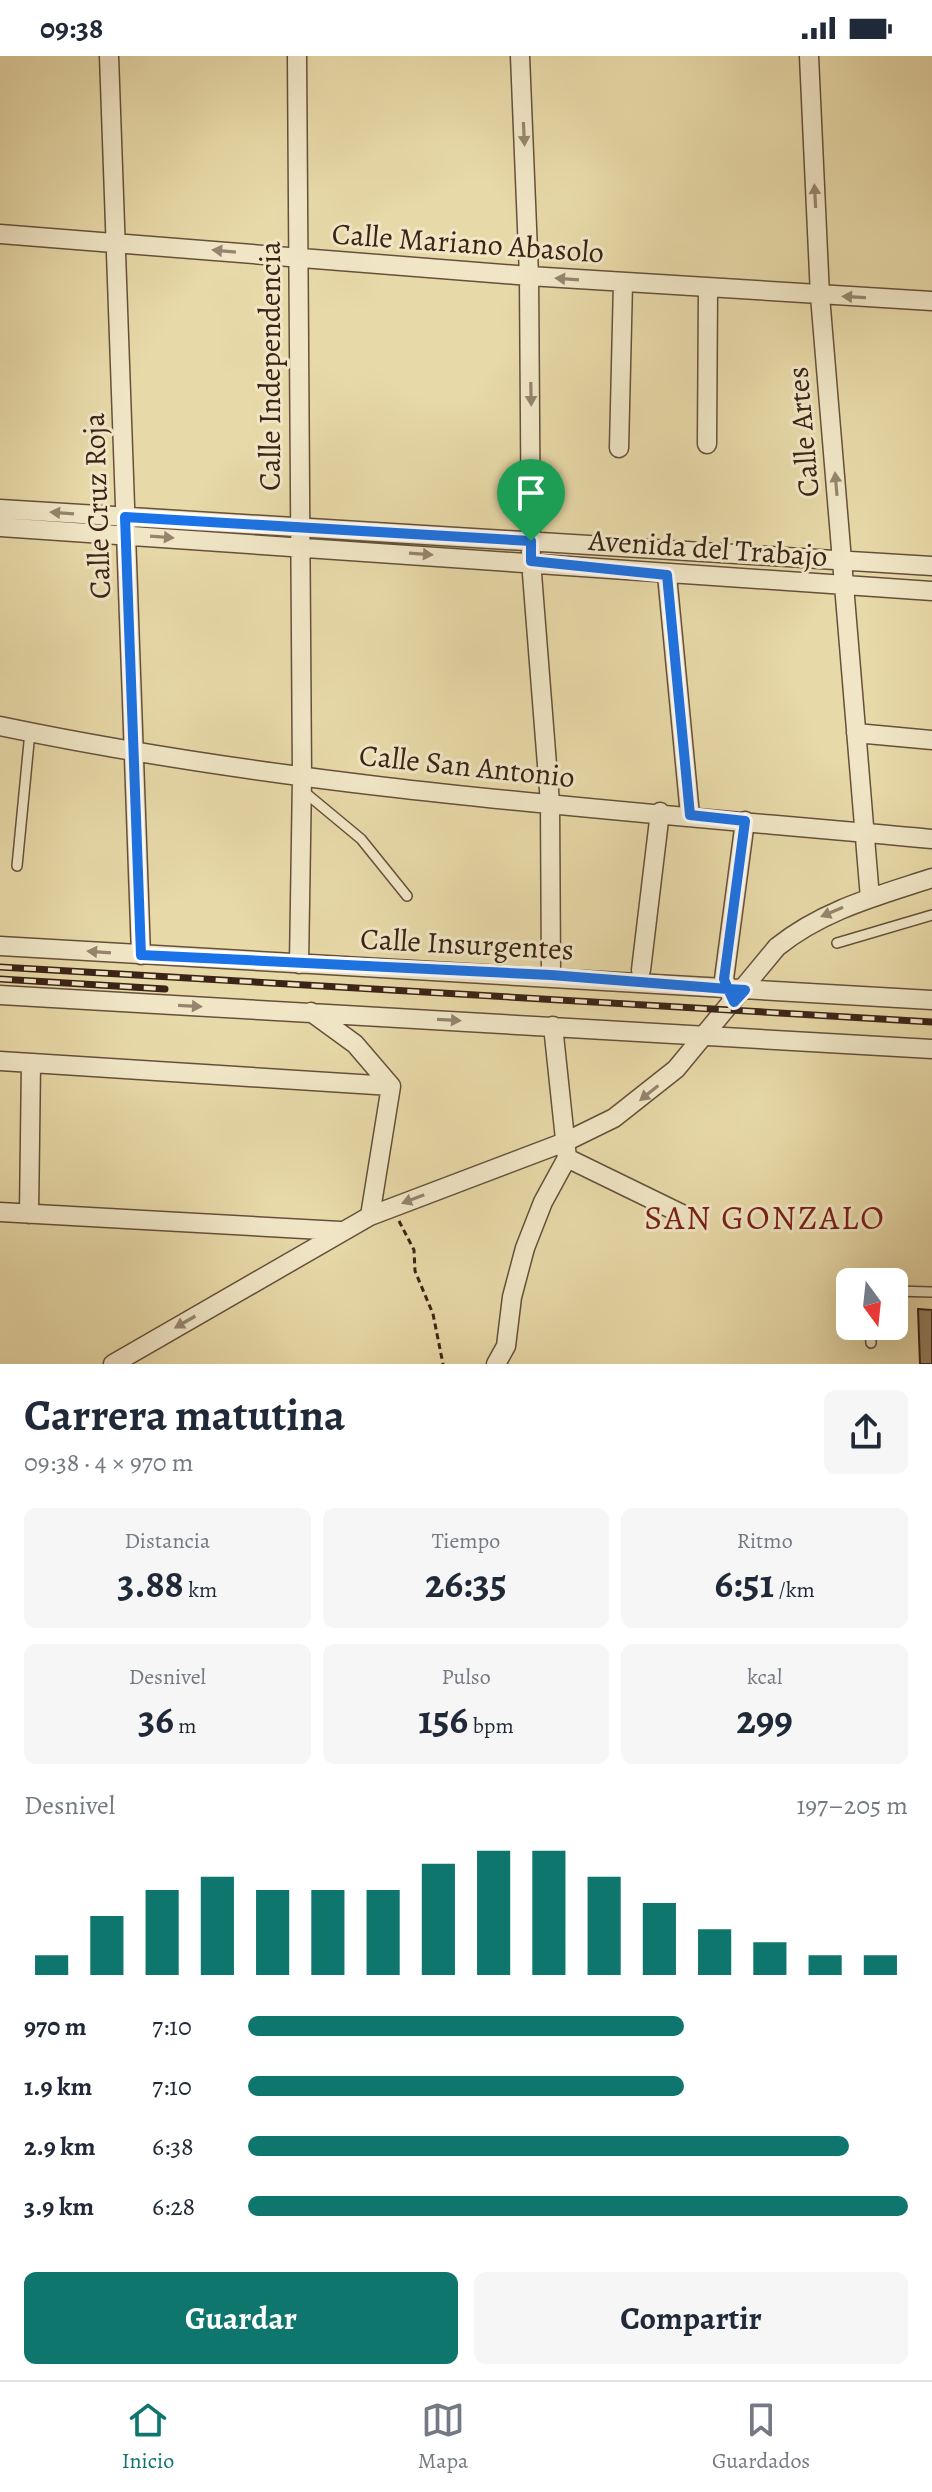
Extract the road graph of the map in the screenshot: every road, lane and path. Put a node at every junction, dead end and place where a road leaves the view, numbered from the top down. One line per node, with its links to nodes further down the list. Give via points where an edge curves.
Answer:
1 (109, 56): 6 (street, Calle Cruz Roja)
2 (297, 56): 7 (street, Calle Independencia)
3 (520, 56): 8 (street, one-way to 8)
4 (809, 56): 11 (street, Calle Artes, one-way to 4)
5 (0, 234): 6 (street, Calle Mariano Abasolo)
6 (115, 242): 7 (street, Calle Mariano Abasolo, one-way to 6); 16 (street, Calle Cruz Roja)
7 (298, 257): 8 (street, Calle Mariano Abasolo); 18 (street, Calle Independencia)
8 (529, 276): 9 (street, Calle Mariano Abasolo, one-way to 8); 19 (street, one-way to 19)
9 (623, 283): 10 (street, Calle Mariano Abasolo); 14 (street)
10 (708, 288): 11 (street, Calle Mariano Abasolo); 13 (street)
11 (820, 296): 12 (street, Calle Mariano Abasolo, one-way to 11); 21 (street, Calle Artes, one-way to 11)
12 (932, 301)
13 (707, 444)
14 (619, 448)
15 (0, 509): 16 (street, Avenida del Trabajo, one-way to 15)
16 (126, 526): 17 (street, Avenida del Trabajo); 18 (street, Avenida del Trabajo); 30 (street, Calle Cruz Roja)
17 (0, 527)
18 (298, 537): 19 (street, Avenida del Trabajo); 20 (street, Avenida del Trabajo, one-way to 20); 31 (street, Calle Independencia)
19 (531, 541): 20 (street); 21 (street, Avenida del Trabajo)
20 (531, 561): 23 (street, Avenida del Trabajo); 32 (street)
21 (843, 561): 22 (street, Avenida del Trabajo); 24 (street, Calle Artes)
22 (932, 566)
23 (667, 575): 24 (street, Avenida del Trabajo); 34 (street)
24 (844, 586): 25 (street, Avenida del Trabajo); 28 (street, Calle Artes)
25 (932, 591)
26 (0, 726): 27 (street, Calle San Antonio)
27 (30, 732): 30 (street, Calle San Antonio); 38 (lane)
28 (856, 733): 29 (street); 36 (street, Calle Artes)
29 (932, 740)
30 (134, 752): 31 (street, Calle San Antonio); 45 (street, Calle Cruz Roja)
31 (302, 784): 32 (street, Calle San Antonio); 40 (lane, via 361,839); 46 (street, Calle Independencia)
32 (550, 803): 33 (street, Calle San Antonio); 48 (street)
33 (660, 812): 34 (street, Calle San Antonio); 47 (street)
34 (690, 815): 35 (street, Calle San Antonio)
35 (745, 821): 36 (street, Calle San Antonio); 49 (street)
36 (865, 833): 37 (street, Calle San Antonio); 41 (street, Calle Artes)
37 (932, 839)
38 (17, 866)
39 (932, 878): 41 (street)
40 (407, 896)
41 (870, 898): 49 (street, one-way to 49, via 797,931)
42 (932, 915): 43 (lane)
43 (837, 943)
44 (0, 946): 45 (street, Calle Insurgentes, one-way to 44)
45 (141, 955): 46 (street, Calle Insurgentes)
46 (299, 964): 48 (street, Calle Insurgentes)
47 (641, 970)
48 (551, 975): 49 (street, Calle Insurgentes)
49 (733, 990): 51 (street, Calle Insurgentes); 55 (street)
50 (0, 995): 52 (street, one-way to 52)
51 (932, 1000)
52 (311, 1012): 53 (street); 56 (street)
53 (361, 1015): 54 (street, one-way to 54); 56 (street)
54 (553, 1026): 55 (street); 61 (street)
55 (707, 1035): 57 (street); 61 (street, one-way to 61, via 636,1103)
56 (355, 1044): 60 (street)
57 (932, 1049)
58 (0, 1061): 59 (street)
59 (31, 1063): 60 (street); 64 (street)
60 (391, 1086): 65 (street)
61 (566, 1150): 62 (street, one-way to 62); 66 (street); 74 (street, via 525,1248 506,1346)
62 (391, 1207): 65 (street); 73 (path, via 414,1250 415,1271 433,1314)
63 (0, 1212): 64 (street)
64 (29, 1214): 67 (street)
65 (370, 1216): 67 (street)
66 (686, 1216)
67 (340, 1231): 72 (street, one-way to 72)
68 (908, 1291): 69 (lane)
69 (932, 1292)
70 (871, 1340): 71 (lane)
71 (871, 1343)
72 (113, 1364)
73 (443, 1364)
74 (496, 1364)

